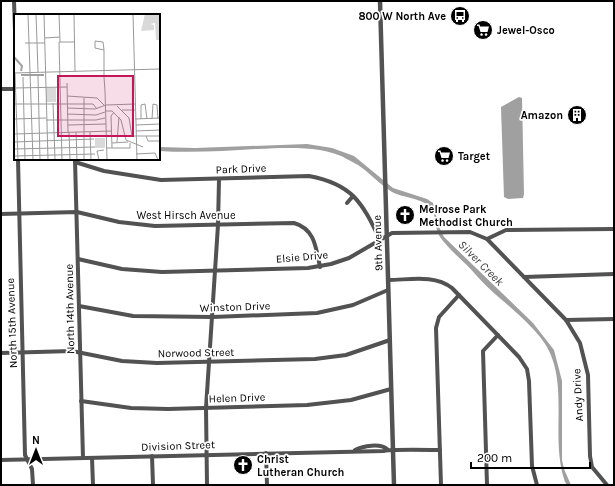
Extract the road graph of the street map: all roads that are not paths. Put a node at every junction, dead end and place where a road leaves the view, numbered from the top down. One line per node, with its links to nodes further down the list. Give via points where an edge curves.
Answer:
1 (14, 1): 3 (street)
2 (380, 1): 16 (street, 9th Avenue)
3 (15, 14)
4 (14, 88): 5 (street)
5 (1, 89)
6 (18, 160): 13 (street, North 15th Avenue)
7 (75, 160): 8 (street, Park Drive, via 104,171 137,178); 11 (street, North 14th Avenue)
8 (219, 179): 9 (street, Park Drive, via 309,176 334,182); 14 (street)
9 (353, 196): 10 (street); 18 (street, Park Drive, via 361,203)
10 (347, 203)
11 (77, 212): 13 (street, West Hirsch Avenue); 14 (street, West Hirsch Avenue, via 143,226); 19 (street, North 14th Avenue)
12 (1, 214): 13 (street, West Hirsch Avenue)
13 (19, 214): 33 (street, North 15th Avenue)
14 (218, 225): 20 (street, West Hirsch Avenue, via 300,225 312,236); 21 (street)
15 (614, 229): 17 (street, via 506,230)
16 (387, 235): 17 (street, Elsie Drive, via 470,232); 18 (street, Elsie Drive); 24 (street, 9th Avenue)
17 (487, 239): 23 (street, Andy Drive)
18 (380, 240): 20 (street, Elsie Drive, via 349,258)
19 (78, 260): 21 (street, Elsie Drive, via 146,271); 27 (street, North 14th Avenue)
20 (320, 266): 21 (street, Elsie Drive)
21 (216, 270): 28 (street)
22 (614, 274): 23 (street)
23 (524, 277): 30 (street, Andy Drive)
24 (388, 280): 25 (street, 9th Avenue); 26 (street, via 434,279 444,282)
25 (388, 290): 28 (street, Winston Drive, via 353,305 323,312); 32 (street, 9th Avenue)
26 (459, 295): 31 (street); 41 (street, via 439,316 436,328)
27 (79, 306): 28 (street, Winston Drive, via 133,316); 35 (street, North 14th Avenue)
28 (213, 316): 36 (street)
29 (614, 319): 30 (street)
30 (566, 320): 58 (street, Andy Drive, via 583,351 588,375 592,466)
31 (498, 335): 56 (street, via 483,351); 57 (street, via 527,369 532,466)
32 (390, 340): 36 (street, Norwood Street, via 332,358); 37 (street, 9th Avenue)
33 (22, 352): 34 (street, Norwood Street); 35 (street, Norwood Street); 47 (street, North 15th Avenue)
34 (1, 353)
35 (80, 353): 36 (street, Norwood Street, via 142,363); 38 (street, North 14th Avenue)
36 (209, 362): 39 (street)
37 (391, 389): 39 (street, Helen Drive, via 364,398 335,403); 40 (street, 9th Avenue)
38 (81, 401): 39 (street, Helen Drive, via 146,409); 45 (street, North 14th Avenue)
39 (206, 408): 43 (street)
40 (390, 449): 41 (street, Division Street); 42 (street, Division Street); 54 (street, 9th Avenue)
41 (440, 450): 55 (street)
42 (266, 453): 43 (street, Division Street); 53 (street)
43 (206, 454): 44 (street, Division Street); 52 (street)
44 (152, 456): 46 (street, Division Street); 51 (street)
45 (83, 458): 46 (street, Division Street); 47 (street, Division Street)
46 (92, 458): 50 (street)
47 (27, 459): 48 (street, Division Street); 49 (street, North 15th Avenue, via 32,469)
48 (1, 460)
49 (33, 485)
50 (93, 485)
51 (153, 485)
52 (207, 485)
53 (267, 485)
54 (394, 485)
55 (441, 485)
56 (487, 485)
57 (537, 485)
58 (607, 485)

